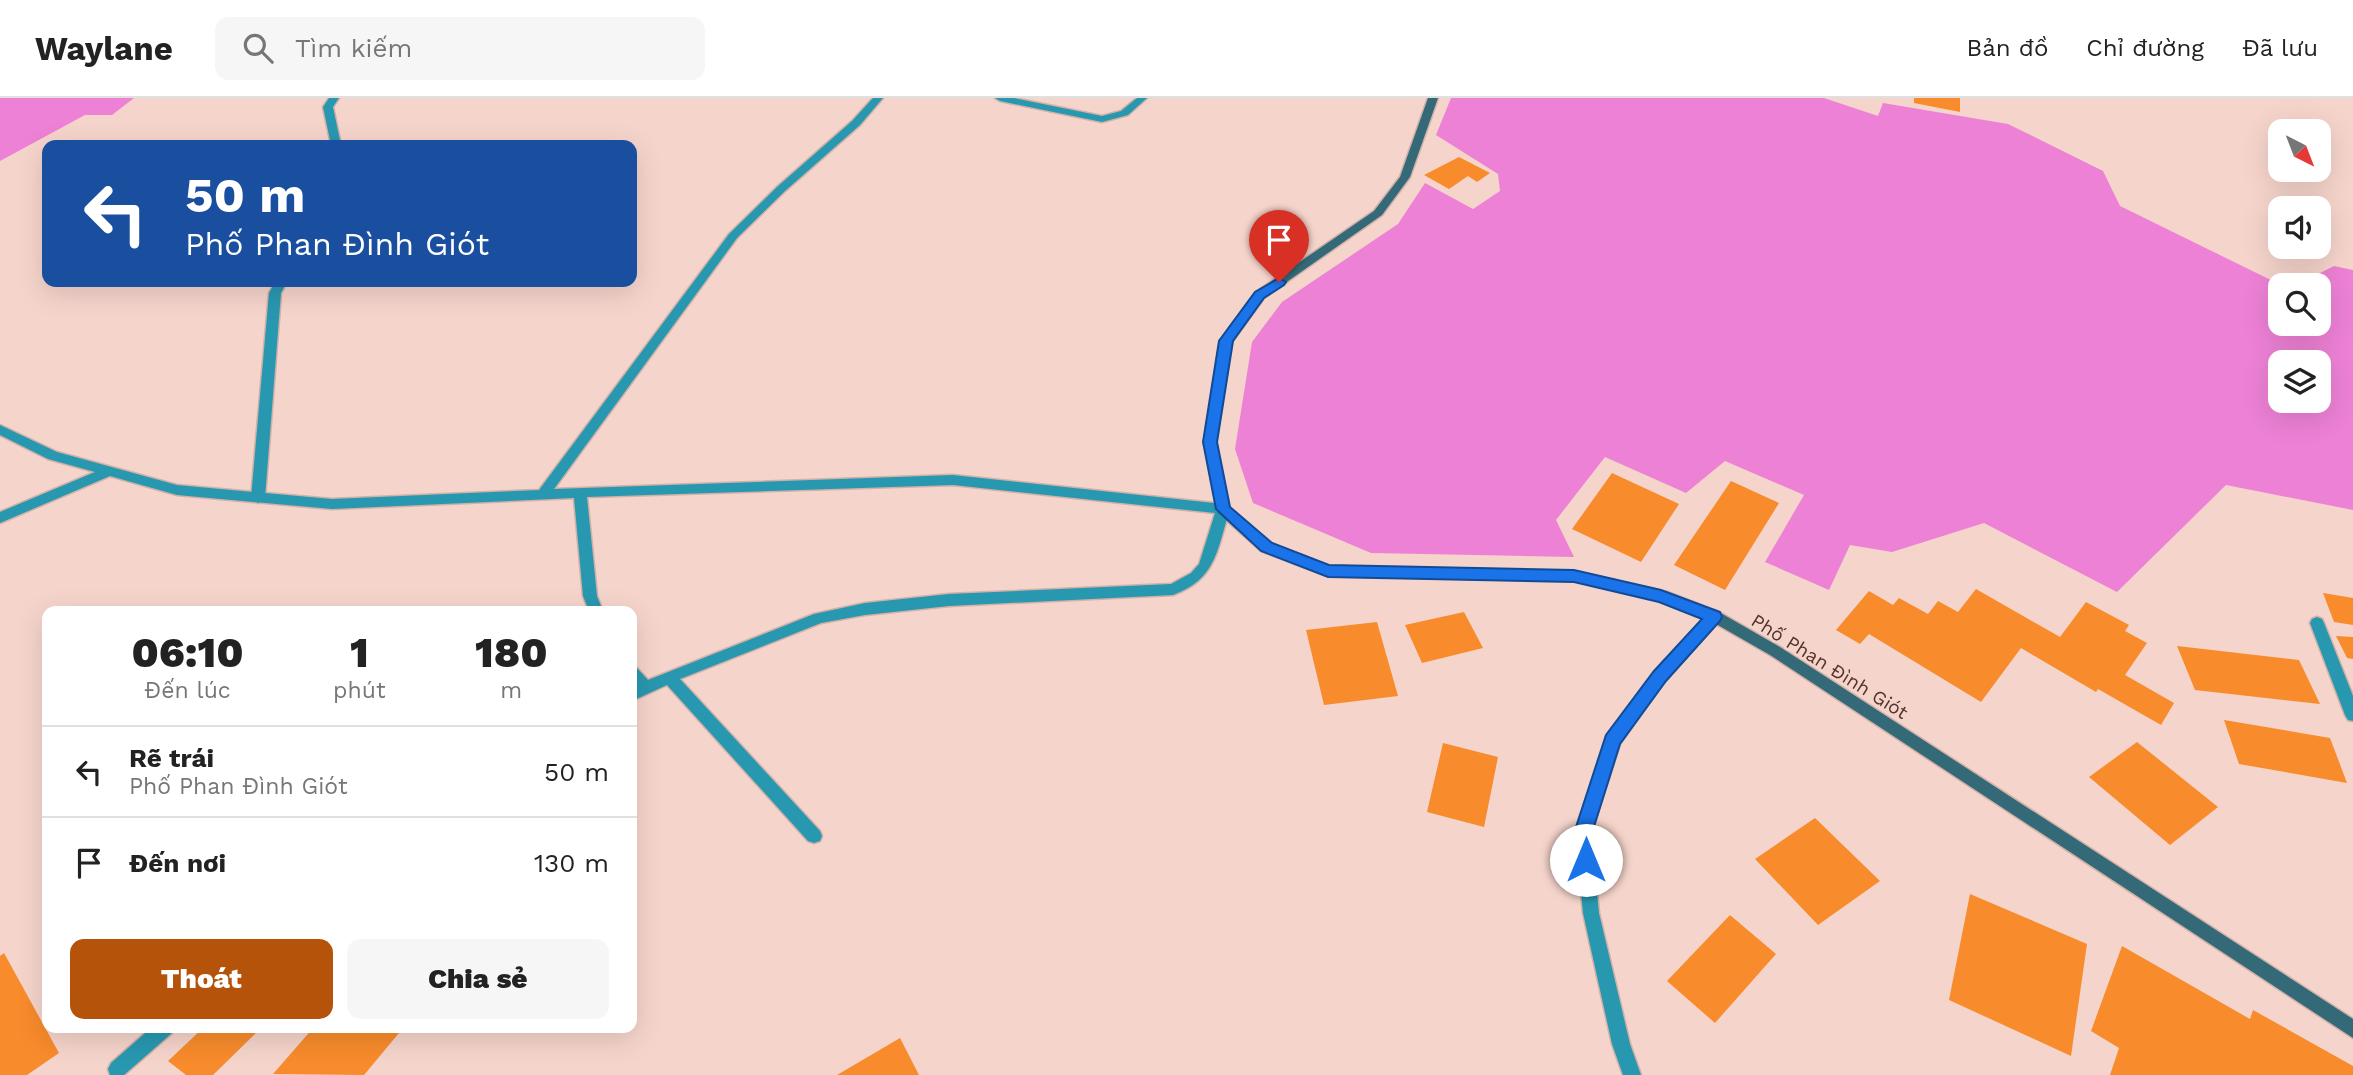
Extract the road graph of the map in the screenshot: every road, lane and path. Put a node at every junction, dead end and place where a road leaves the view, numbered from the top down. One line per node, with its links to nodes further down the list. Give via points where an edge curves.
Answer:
1 (334, 98): 6 (street, via 328,107)
2 (878, 98): 11 (street, via 733,236)
3 (1000, 98): 4 (street, via 1102,119 1133,110)
4 (1142, 98)
5 (1433, 98): 13 (street, via 1405,177 1378,213 1260,295 1226,341 1210,442)
6 (335, 140)
7 (278, 287): 12 (street)
8 (0, 430): 9 (street, via 52,456)
9 (108, 472): 12 (street, via 177,490); 14 (street)
10 (580, 493): 11 (street); 13 (street, via 953,480); 15 (street)
11 (542, 495): 12 (street, via 332,504)
12 (258, 498)
13 (1223, 509): 16 (street, Phố Phan Đình Giót, via 1266,547 1328,571 1574,576 1661,596); 18 (street, via 1205,566 1196,577 1173,589 865,608 819,618)
14 (0, 518)
15 (594, 606)
16 (1714, 617): 22 (street, Phố Phan Đình Giót, via 1774,651); 25 (street, via 1660,676 1613,741 1583,833 1591,913)
17 (2317, 623): 20 (street)
18 (669, 677): 19 (street); 21 (street)
19 (638, 691)
20 (2353, 715)
21 (814, 836)
22 (2353, 1029)
23 (159, 1033): 24 (street)
24 (117, 1069)
25 (1632, 1075)

